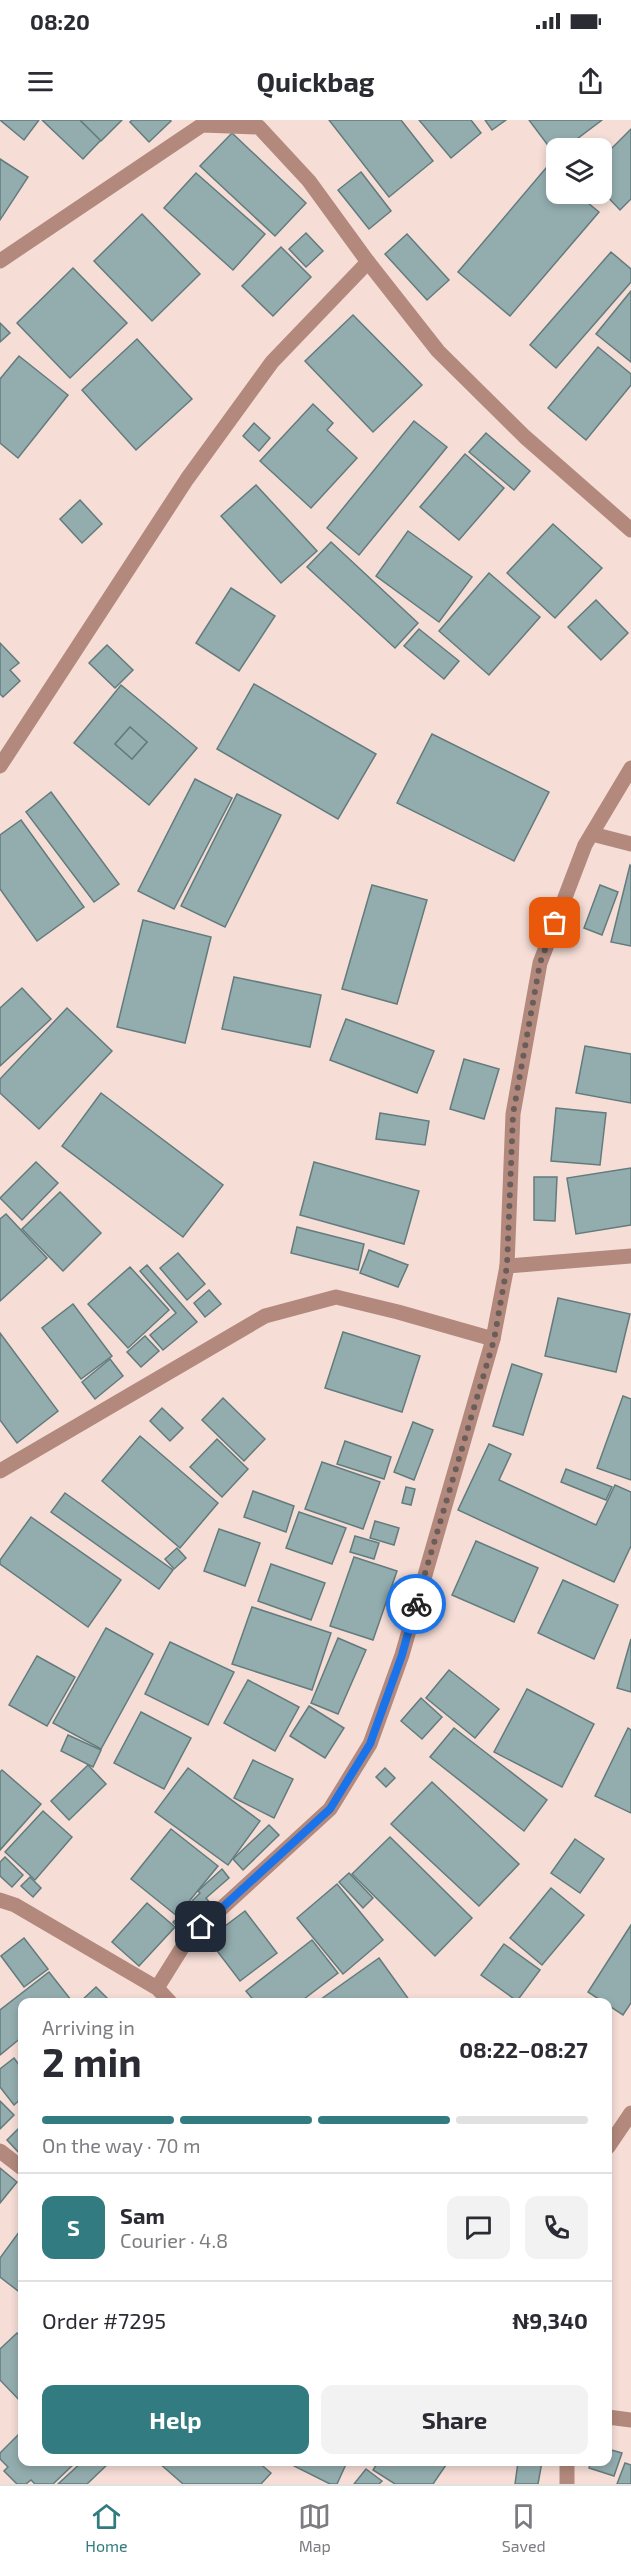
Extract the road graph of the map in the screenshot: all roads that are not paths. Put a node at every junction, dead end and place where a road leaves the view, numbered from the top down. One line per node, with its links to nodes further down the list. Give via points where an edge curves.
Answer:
1 (0, 261): 2 (street, via 202,125 259,127 309,181)
2 (368, 262): 3 (street, via 438,351 525,437); 4 (street, via 272,362 187,479)
3 (631, 530)
4 (0, 766)
5 (631, 768): 6 (street)
6 (592, 834): 7 (street); 9 (street, via 540,963 513,1114)
7 (631, 844)
8 (631, 1256): 9 (street)
9 (507, 1266): 10 (street)
10 (494, 1340): 11 (street, via 336,1298 265,1316); 13 (street, via 402,1655 370,1744 330,1809 187,1940)
11 (0, 1471)
12 (0, 1900): 13 (street)
13 (157, 1988): 14 (street)
14 (166, 1998)
15 (631, 2113): 16 (street)
16 (612, 2141)
17 (0, 2151): 18 (street)
18 (18, 2165)
19 (612, 2418): 20 (street)
20 (631, 2420)
21 (567, 2466): 22 (street)
22 (567, 2484)

